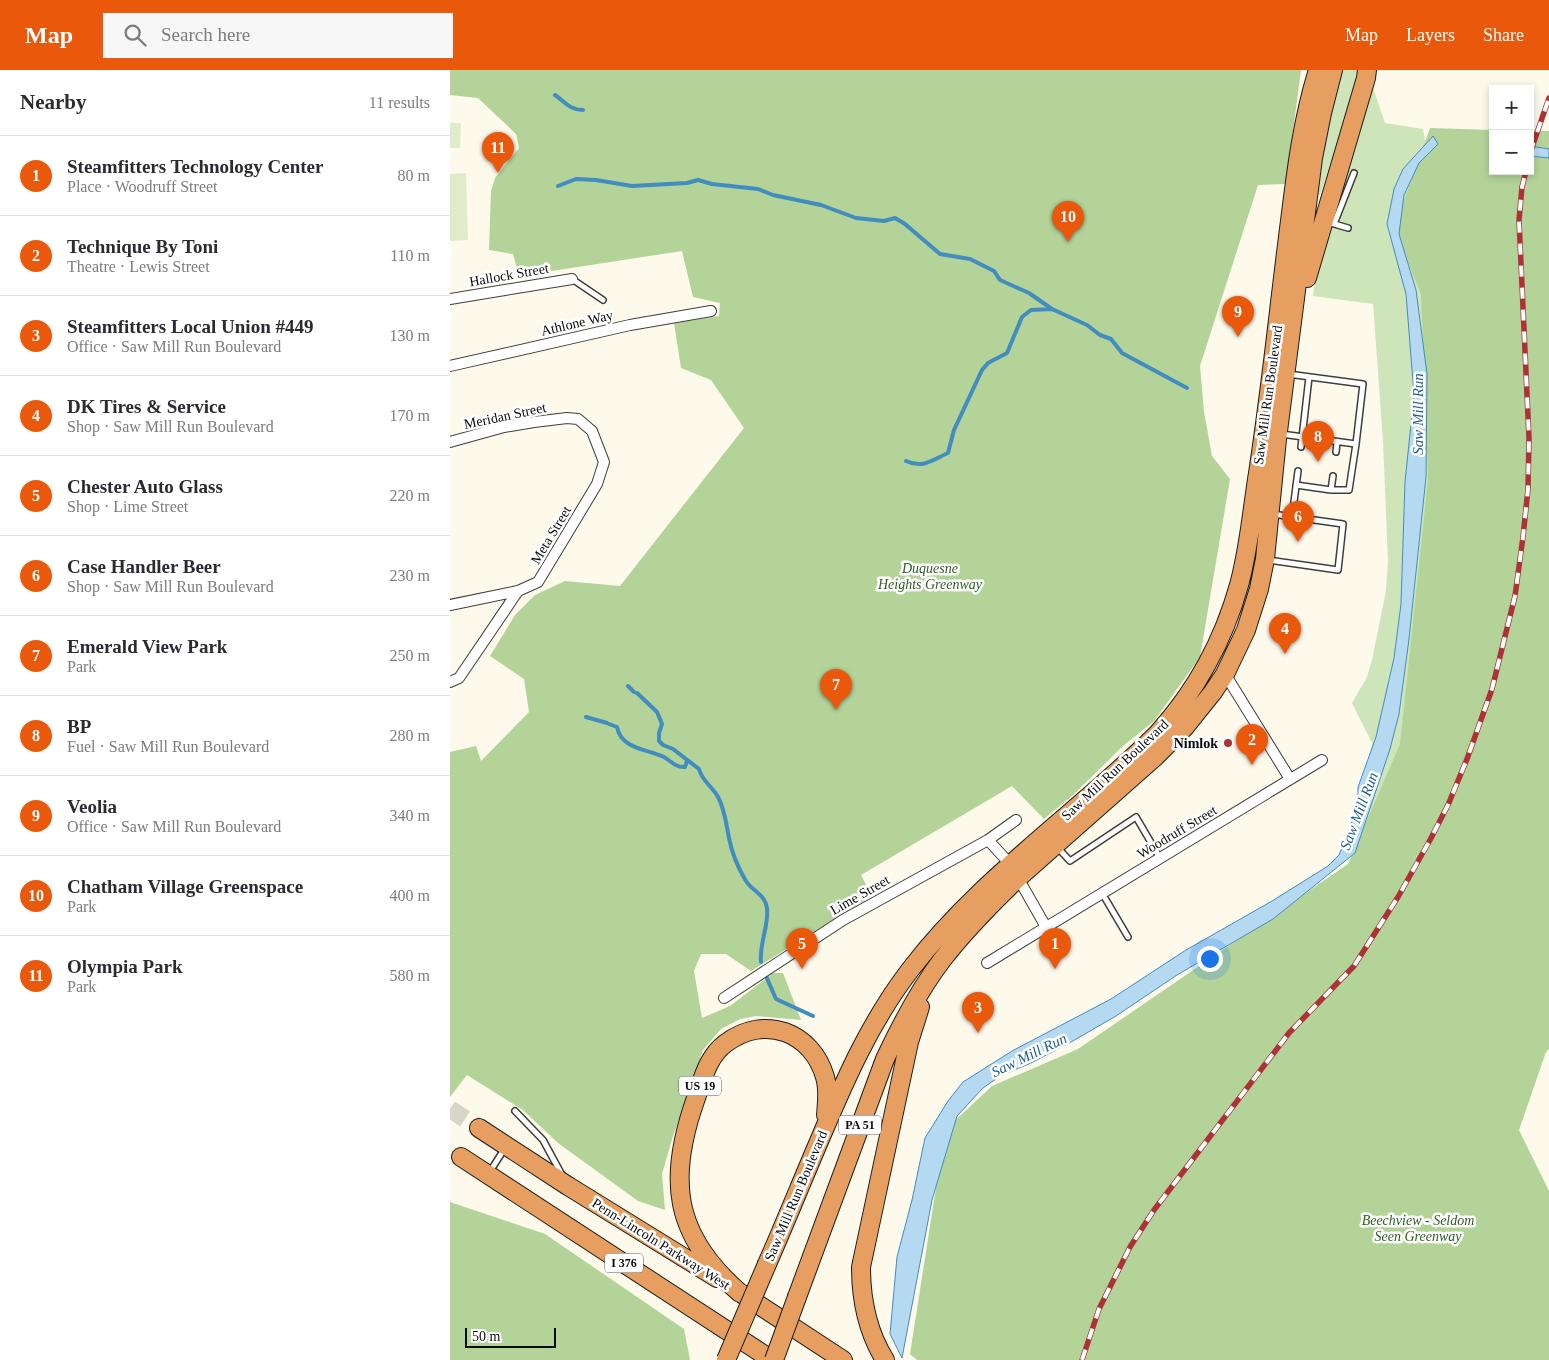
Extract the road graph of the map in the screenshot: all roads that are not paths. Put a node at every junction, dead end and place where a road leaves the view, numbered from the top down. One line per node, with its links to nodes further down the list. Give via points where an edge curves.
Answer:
1 (1318, 70): 32 (highway, Saw Mill Run Boulevard, via 1299,156 1244,564)
2 (1333, 70): 11 (highway, Saw Mill Run Boulevard, via 1317,135)
3 (1366, 70): 5 (highway)
4 (1354, 173): 5 (lane)
5 (1329, 222): 6 (lane); 11 (highway)
6 (1348, 228)
7 (572, 279): 8 (street, Hallock Street); 9 (lane)
8 (450, 299)
9 (603, 300)
10 (711, 311): 12 (street, Athlone Way, via 630,325)
11 (1291, 331): 13 (highway, Saw Mill Run Boulevard)
12 (450, 366)
13 (1286, 374): 14 (lane); 16 (highway, Saw Mill Run Boulevard)
14 (1309, 377): 17 (lane); 20 (lane, via 1363,384)
15 (592, 430): 18 (street, Meridan Street, via 578,419 567,418 504,427); 30 (street, Meta Street, via 604,462 597,484 538,582)
16 (1278, 434): 17 (lane); 27 (highway, Saw Mill Run Boulevard)
17 (1302, 438): 19 (lane); 21 (lane)
18 (450, 442)
19 (1337, 442): 20 (lane); 22 (lane)
20 (1356, 444): 26 (lane, via 1350,490)
21 (1301, 447)
22 (1336, 452)
23 (1298, 471): 25 (lane)
24 (1332, 476): 26 (lane)
25 (1296, 485): 26 (lane); 28 (lane)
26 (1331, 490)
27 (1270, 514): 28 (lane); 29 (highway, Saw Mill Run Boulevard)
28 (1292, 517): 29 (lane, via 1343,524 1338,570)
29 (1265, 559): 33 (highway, Saw Mill Run Boulevard, via 1253,608)
30 (518, 591): 31 (street); 34 (street, Meta Street, via 459,678)
31 (450, 605)
32 (1218, 643): 33 (highway); 41 (highway, Saw Mill Run Boulevard, via 1182,705 1158,733)
33 (1225, 674): 36 (street); 39 (highway, Saw Mill Run Boulevard, via 1200,710 1170,743)
34 (450, 682)
35 (1322, 760): 36 (street, Woodruff Street)
36 (1290, 779): 40 (street, Woodruff Street)
37 (1016, 820): 38 (street, Lime Street)
38 (988, 840): 41 (street); 47 (street, Lime Street, via 851,916)
39 (1055, 845): 40 (lane, via 1070,861 1136,817); 41 (highway, Saw Mill Run Boulevard)
40 (1160, 858): 42 (street, Woodruff Street)
41 (1014, 872): 43 (street); 45 (highway, Saw Mill Run Boulevard); 50 (highway, Saw Mill Run Boulevard, via 946,928 911,968 857,1054)
42 (1102, 893): 43 (street, Woodruff Street); 44 (lane)
43 (1046, 927): 46 (street, Woodruff Street)
44 (1128, 938)
45 (941, 961): 57 (highway, Saw Mill Run Boulevard / PA 51, bridge, via 910,1008 885,1059); 59 (highway, via 909,1042 861,1267 866,1316)
46 (988, 963)
47 (724, 998)
48 (514, 1111): 54 (lane, via 543,1140)
49 (480, 1128): 51 (highway, Penn-Lincoln Parkway West / I 376)
50 (824, 1129): 55 (highway, US 19, via 828,1098 825,1077 816,1056 799,1039 778,1030 754,1030 725,1043 712,1058 684,1139 679,1163 680,1196 687,1223 700,1249); 56 (highway, Saw Mill Run Boulevard / US 19, bridge)
51 (506, 1146): 53 (lane); 54 (highway, Penn-Lincoln Parkway West / I 376)
52 (461, 1157): 53 (highway, I 376)
53 (488, 1174): 57 (highway, I 376)
54 (568, 1186): 55 (highway, Penn-Lincoln Parkway West / I 376)
55 (740, 1293): 58 (highway, Penn-Lincoln Parkway West / I 376)
56 (726, 1360)
57 (773, 1360)
58 (843, 1360)
59 (885, 1360)

